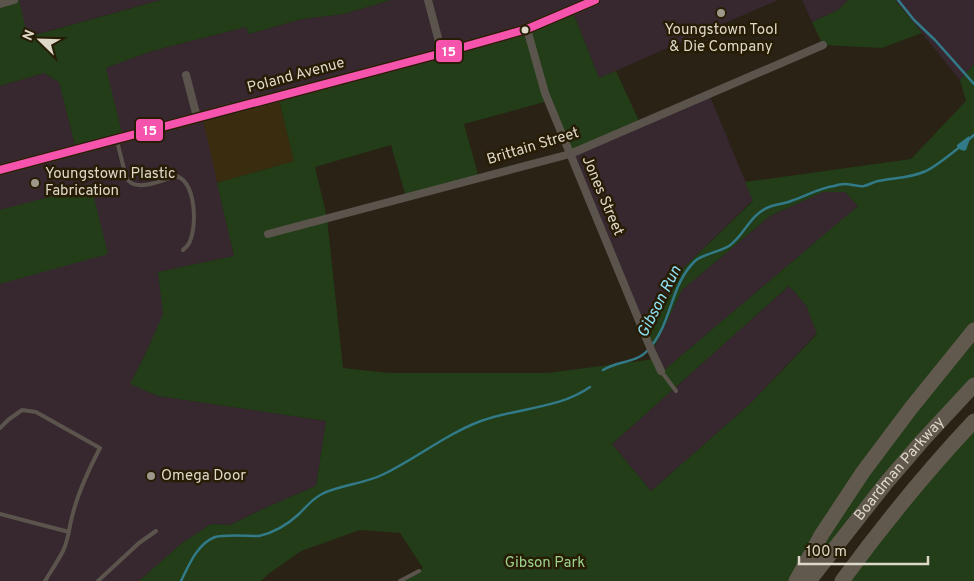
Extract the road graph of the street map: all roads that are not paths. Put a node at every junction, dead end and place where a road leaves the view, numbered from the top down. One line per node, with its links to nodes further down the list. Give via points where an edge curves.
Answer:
1 (14, 0): 4 (street)
2 (428, 0): 7 (street)
3 (596, 0): 5 (main road, Poland Avenue)
4 (0, 4)
5 (528, 29): 7 (main road, Poland Avenue); 11 (street, Jones Street, via 544,93)
6 (823, 45): 11 (street, Brittain Street)
7 (442, 53): 9 (main road, Poland Avenue)
8 (186, 75): 9 (street)
9 (197, 117): 10 (main road, Poland Avenue)
10 (117, 139): 12 (main road, Poland Avenue); 14 (lane, via 128,182 144,186 176,176 184,181 194,214 190,244)
11 (570, 154): 13 (street, Brittain Street); 16 (street, Jones Street)
12 (0, 170)
13 (268, 234)
14 (183, 250)
15 (974, 330): 28 (highway, via 863,472)
16 (661, 371): 18 (lane)
17 (974, 385): 29 (highway, Boardman Parkway, via 886,483)
18 (676, 391)
19 (974, 421): 30 (highway, Boardman Parkway, via 896,510)
20 (0, 428): 23 (lane, via 22,410 36,412 100,448 80,491)
21 (0, 514): 23 (lane)
22 (156, 531): 26 (lane)
23 (69, 532): 25 (lane, via 63,551)
24 (419, 571): 27 (lane)
25 (45, 581)
26 (98, 581)
27 (400, 581)
28 (796, 581)
29 (809, 581)
30 (842, 581)

